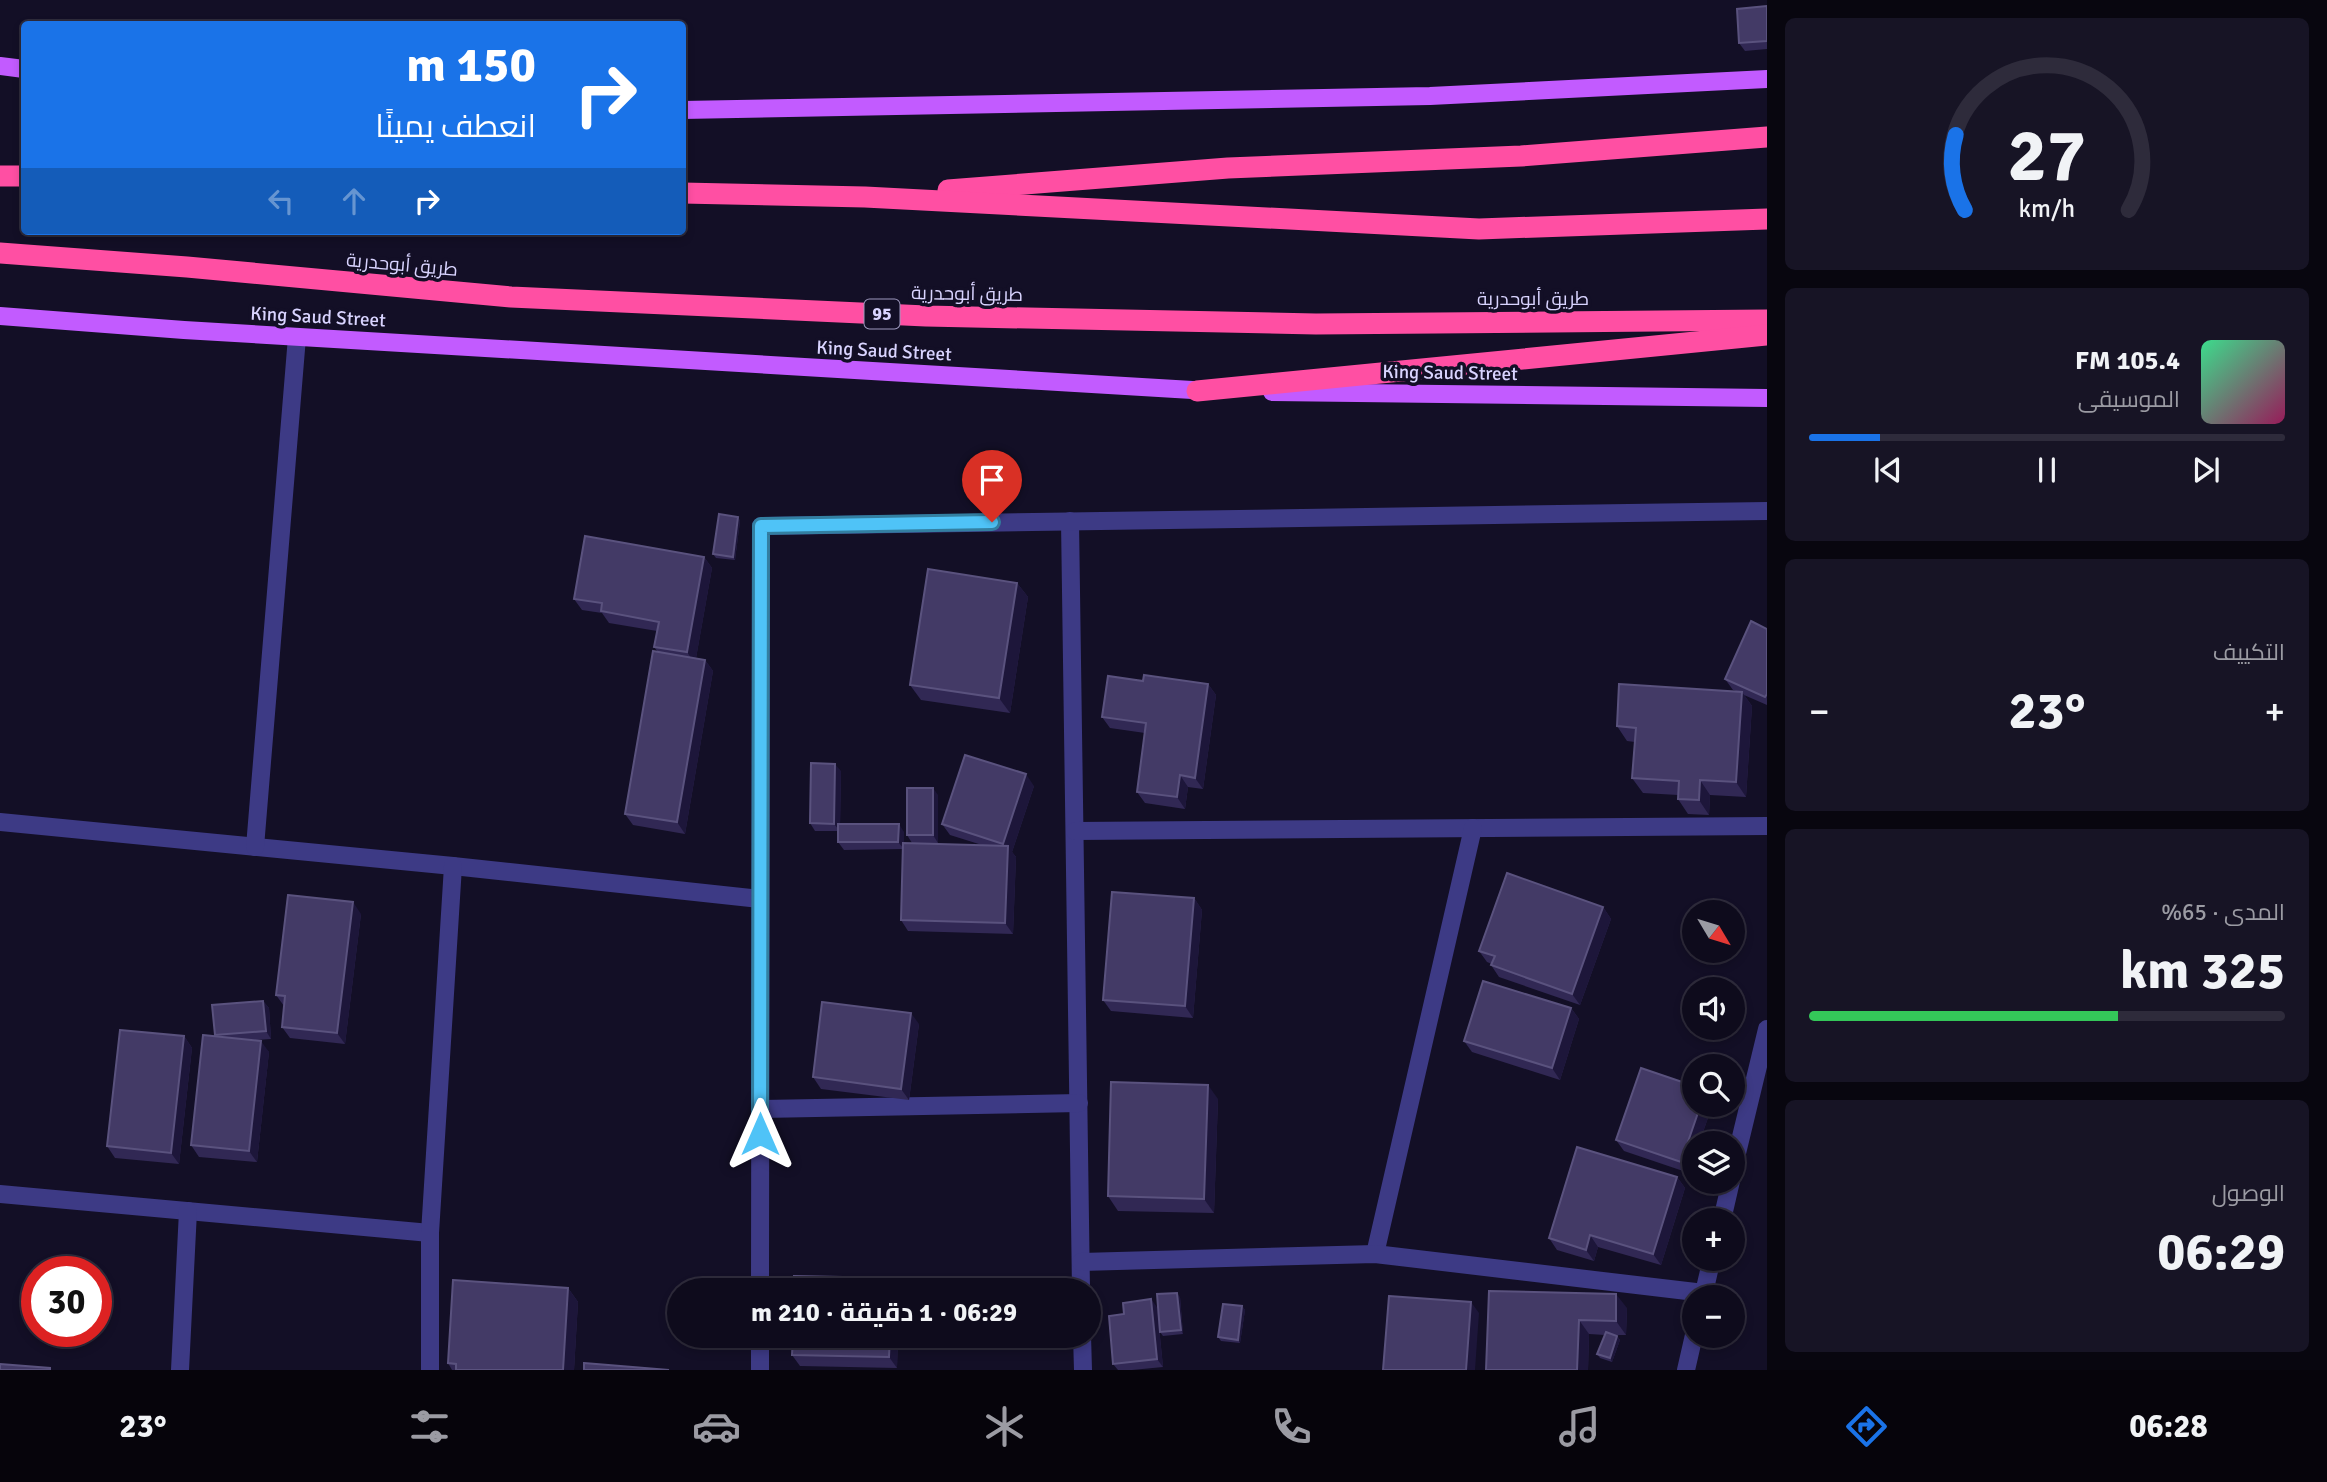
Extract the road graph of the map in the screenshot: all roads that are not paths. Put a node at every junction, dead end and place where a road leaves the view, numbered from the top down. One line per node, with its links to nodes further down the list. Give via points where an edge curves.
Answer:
1 (0, 66): 2 (main road)
2 (21, 69)
3 (1767, 79): 4 (main road, via 1430,96)
4 (686, 110)
5 (1767, 137): 9 (highway, via 1521,156 1228,168)
6 (0, 176): 7 (highway)
7 (21, 176)
8 (686, 193): 9 (highway)
9 (864, 197): 10 (highway, via 1479,229)
10 (1767, 219)
11 (0, 253): 13 (highway, طريق أبوحدرية / 95, via 511,298 926,316 1315,324)
12 (0, 316): 15 (main road, King Saud Street)
13 (1767, 320)
14 (1767, 335): 16 (highway)
15 (297, 337): 16 (main road, King Saud Street); 24 (street)
16 (1197, 391): 17 (main road, King Saud Street)
17 (1767, 398)
18 (1767, 510): 19 (street)
19 (1070, 521): 23 (street); 26 (street, via 761,526)
20 (0, 822): 24 (street)
21 (1767, 826): 22 (street)
22 (1473, 828): 23 (street); 34 (street)
23 (1074, 831): 28 (street)
24 (255, 847): 25 (street)
25 (453, 866): 26 (street); 33 (street)
26 (760, 899): 29 (street)
27 (1766, 1038): 30 (street)
28 (1079, 1103): 29 (street); 35 (street)
29 (760, 1108): 36 (street)
30 (1743, 1131)
31 (0, 1194): 32 (street)
32 (188, 1211): 33 (street); 42 (street)
33 (430, 1233): 43 (street)
34 (1375, 1254): 35 (street); 38 (street)
35 (1081, 1262): 37 (street)
36 (760, 1278)
37 (1082, 1278)
38 (1682, 1292)
39 (760, 1348): 44 (street)
40 (1082, 1348): 45 (street)
41 (1691, 1348): 46 (street)
42 (180, 1370)
43 (430, 1370)
44 (760, 1370)
45 (1083, 1370)
46 (1686, 1370)

